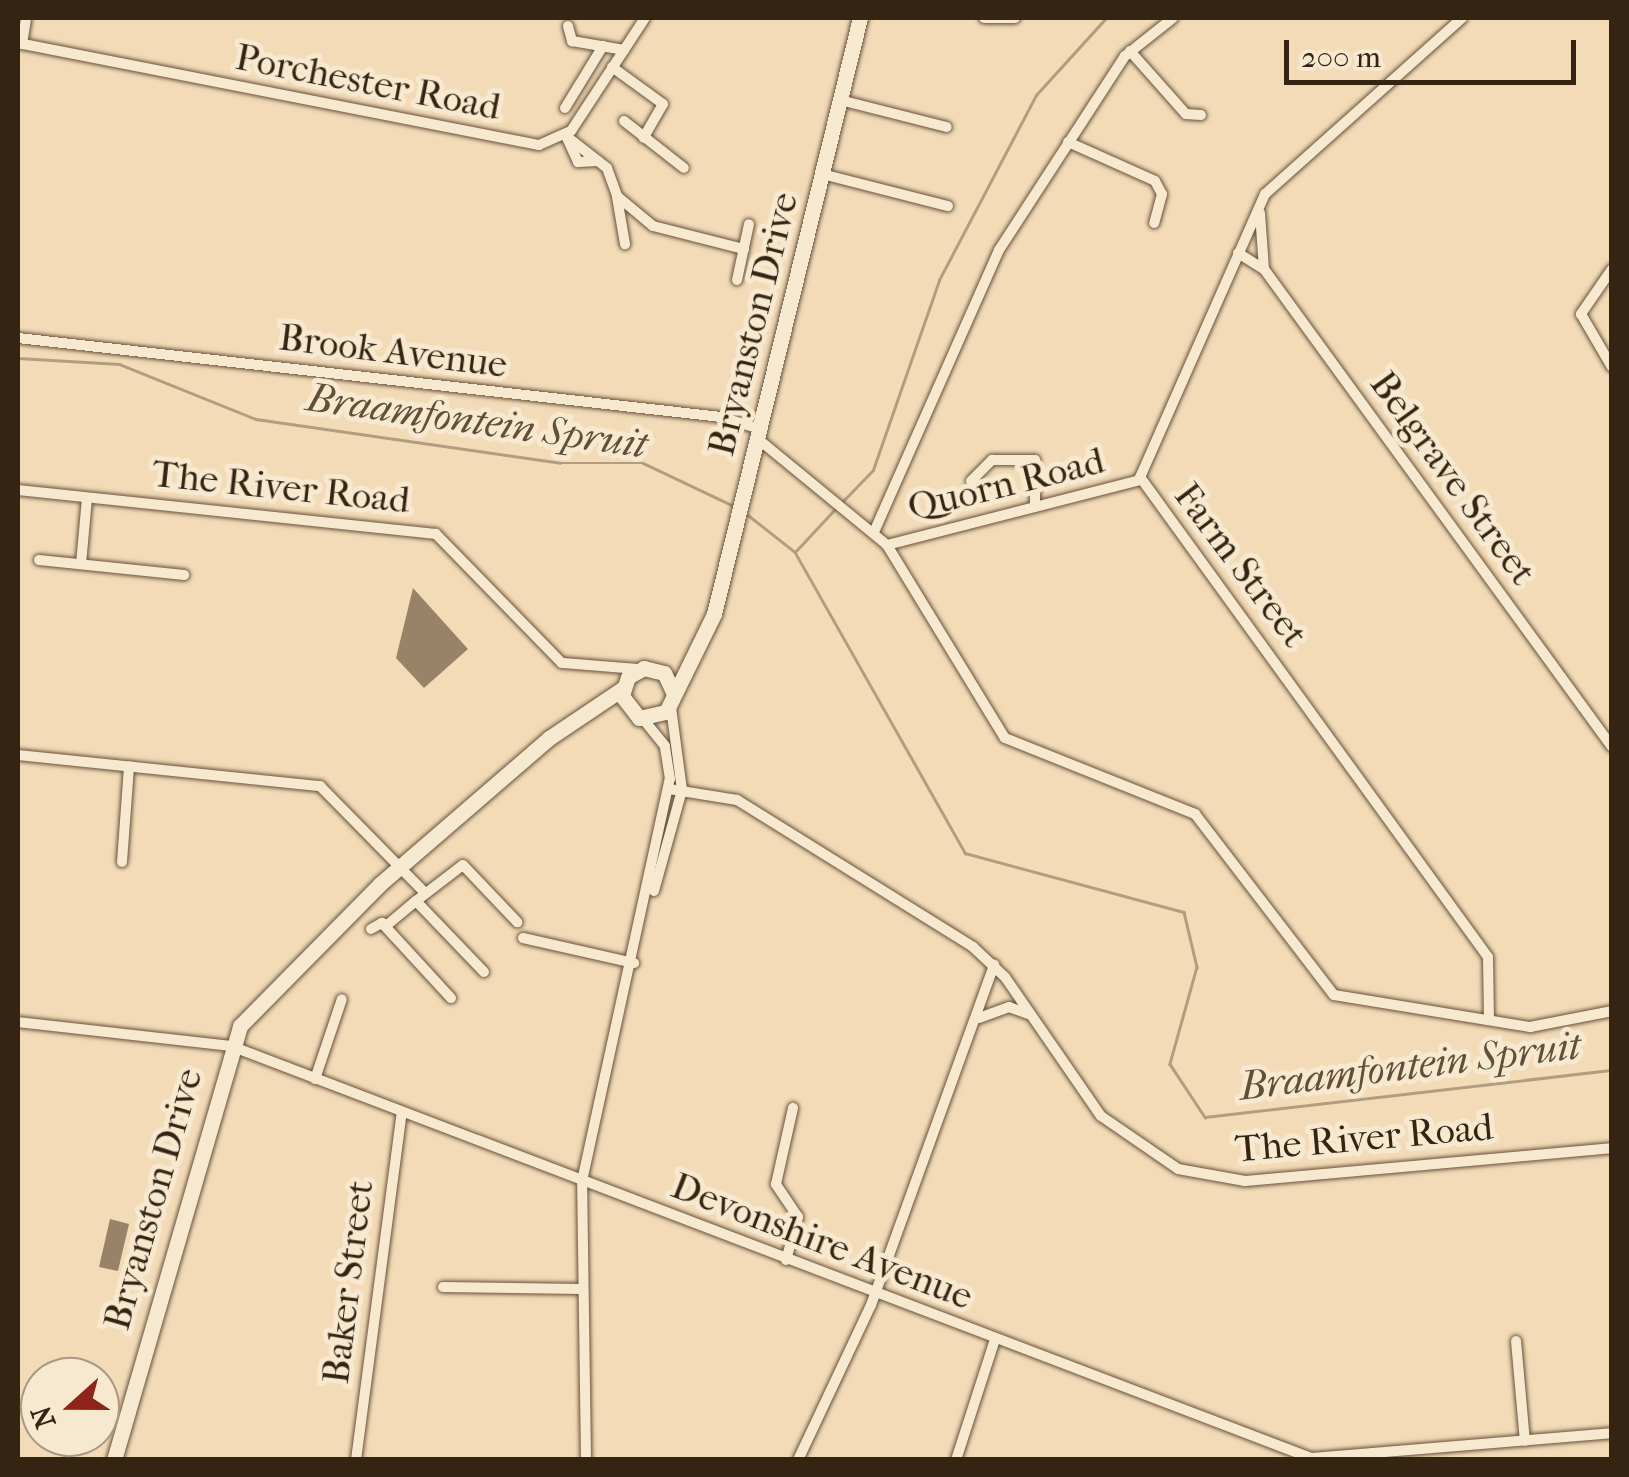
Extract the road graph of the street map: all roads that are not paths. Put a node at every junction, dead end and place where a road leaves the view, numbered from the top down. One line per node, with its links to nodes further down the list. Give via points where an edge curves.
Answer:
1 (26, 18): 9 (street)
2 (645, 18): 11 (street)
3 (860, 18): 14 (main road, Bryanston Drive)
4 (984, 18): 5 (street)
5 (1016, 18)
6 (1173, 18): 12 (street)
7 (1462, 18): 25 (street, Farm Street)
8 (568, 26): 10 (street, via 572,41)
9 (20, 43): 19 (street, Porchester Road, via 528,145)
10 (603, 46): 11 (street); 15 (street)
11 (624, 50): 13 (street)
12 (1130, 51): 16 (street, via 1186,114); 21 (street)
13 (612, 68): 19 (street); 20 (street, via 663,104)
14 (840, 100): 18 (street); 23 (main road, Bryanston Drive)
15 (565, 108)
16 (1201, 115)
17 (624, 121): 20 (street)
18 (948, 127)
19 (566, 136): 24 (street, via 578,162 598,161)
20 (643, 138): 22 (street)
21 (1068, 142): 27 (street, via 1154,181 1162,194); 43 (street, via 992,263)
22 (684, 168)
23 (822, 174): 26 (street); 37 (main road, Bryanston Drive)
24 (616, 196): 29 (street); 30 (street, via 653,226)
25 (1261, 202): 31 (street, Farm Street); 32 (street)
26 (948, 206)
27 (1154, 222)
28 (749, 224): 30 (street)
29 (624, 244)
30 (744, 249): 34 (street)
31 (1238, 253): 32 (street, Belgrave Street); 38 (street, Farm Street)
32 (1264, 269): 54 (street, Belgrave Street)
33 (1612, 270): 36 (street, via 1581,314)
34 (737, 280)
35 (18, 338): 37 (street, Brook Avenue, via 722,417)
36 (1612, 367)
37 (759, 434): 43 (street, Brook Avenue); 48 (main road, Bryanston Drive)
38 (1141, 480): 42 (street, Quorn Road); 75 (street, Farm Street, via 1488,957)
39 (971, 482): 42 (street, via 992,460 1035,460)
40 (18, 490): 41 (street, The River Road)
41 (87, 498): 46 (street); 49 (street, The River Road, via 436,534 562,663)
42 (1035, 507): 44 (street, Quorn Road)
43 (874, 532): 44 (street, Brook Avenue)
44 (887, 545): 75 (street, Brook Avenue, via 1009,741 1196,814 1334,995)
45 (39, 560): 46 (street)
46 (81, 564): 47 (street)
47 (184, 574)
48 (703, 643): 50 (main road, via 676,663); 52 (main road, Bryanston Drive)
49 (603, 659): 50 (street, The River Road); 51 (street)
50 (644, 668): 51 (main road, Bryanston Drive); 52 (main road, via 669,679)
51 (623, 686): 53 (main road); 60 (main road, Bryanston Drive, via 549,738)
52 (672, 700): 53 (main road, Bryanston Drive); 58 (street)
53 (639, 718): 57 (street, via 665,746); 60 (main road, Bryanston Drive, via 604,716 558,740)
54 (1612, 746)
55 (18, 755): 56 (street)
56 (129, 766): 59 (street); 60 (street, via 320,786)
57 (669, 789): 58 (street, The River Road); 62 (street)
58 (682, 790): 62 (street); 68 (street, The River Road, via 745,804)
59 (122, 862)
60 (404, 870): 61 (street); 77 (main road, Bryanston Drive, via 289,974)
61 (420, 897): 63 (street, via 463,865); 64 (street); 69 (street)
62 (643, 920): 67 (street)
63 (516, 922)
64 (386, 926): 65 (street); 70 (street)
65 (371, 929)
66 (523, 938): 67 (street)
67 (634, 962): 82 (street)
68 (994, 965): 73 (street); 74 (street, The River Road)
69 (484, 972)
70 (451, 998)
71 (342, 999): 78 (street)
72 (1612, 1011): 75 (street, Brook Avenue, via 1550,1027)
73 (979, 1018): 74 (street, via 1008,1007); 86 (street)
74 (1036, 1019): 81 (street, The River Road, via 1106,1122 1166,1162 1210,1178)
75 (1489, 1020)
76 (18, 1022): 77 (street, Devonshire Avenue)
77 (230, 1046): 78 (street, Devonshire Avenue); 93 (main road, Bryanston Drive)
78 (316, 1079): 80 (street, Devonshire Avenue)
79 (793, 1108): 83 (street, via 776,1184 798,1216)
80 (402, 1112): 82 (street, Devonshire Avenue); 94 (street, Baker Street)
81 (1612, 1148)
82 (582, 1181): 83 (street, Devonshire Avenue); 85 (street)
83 (786, 1260): 86 (street, Devonshire Avenue)
84 (443, 1287): 85 (street)
85 (582, 1289): 95 (street)
86 (876, 1294): 87 (street, Devonshire Avenue); 96 (street)
87 (995, 1339): 92 (street, Devonshire Avenue); 97 (street)
88 (1516, 1341): 90 (street)
89 (1612, 1433): 90 (street, Devonshire Avenue)
90 (1524, 1440): 91 (street, Devonshire Avenue)
91 (1390, 1457): 92 (street, Devonshire Avenue)
92 (1316, 1459)
93 (114, 1460)
94 (356, 1460)
95 (586, 1460)
96 (798, 1460)
97 (956, 1460)

